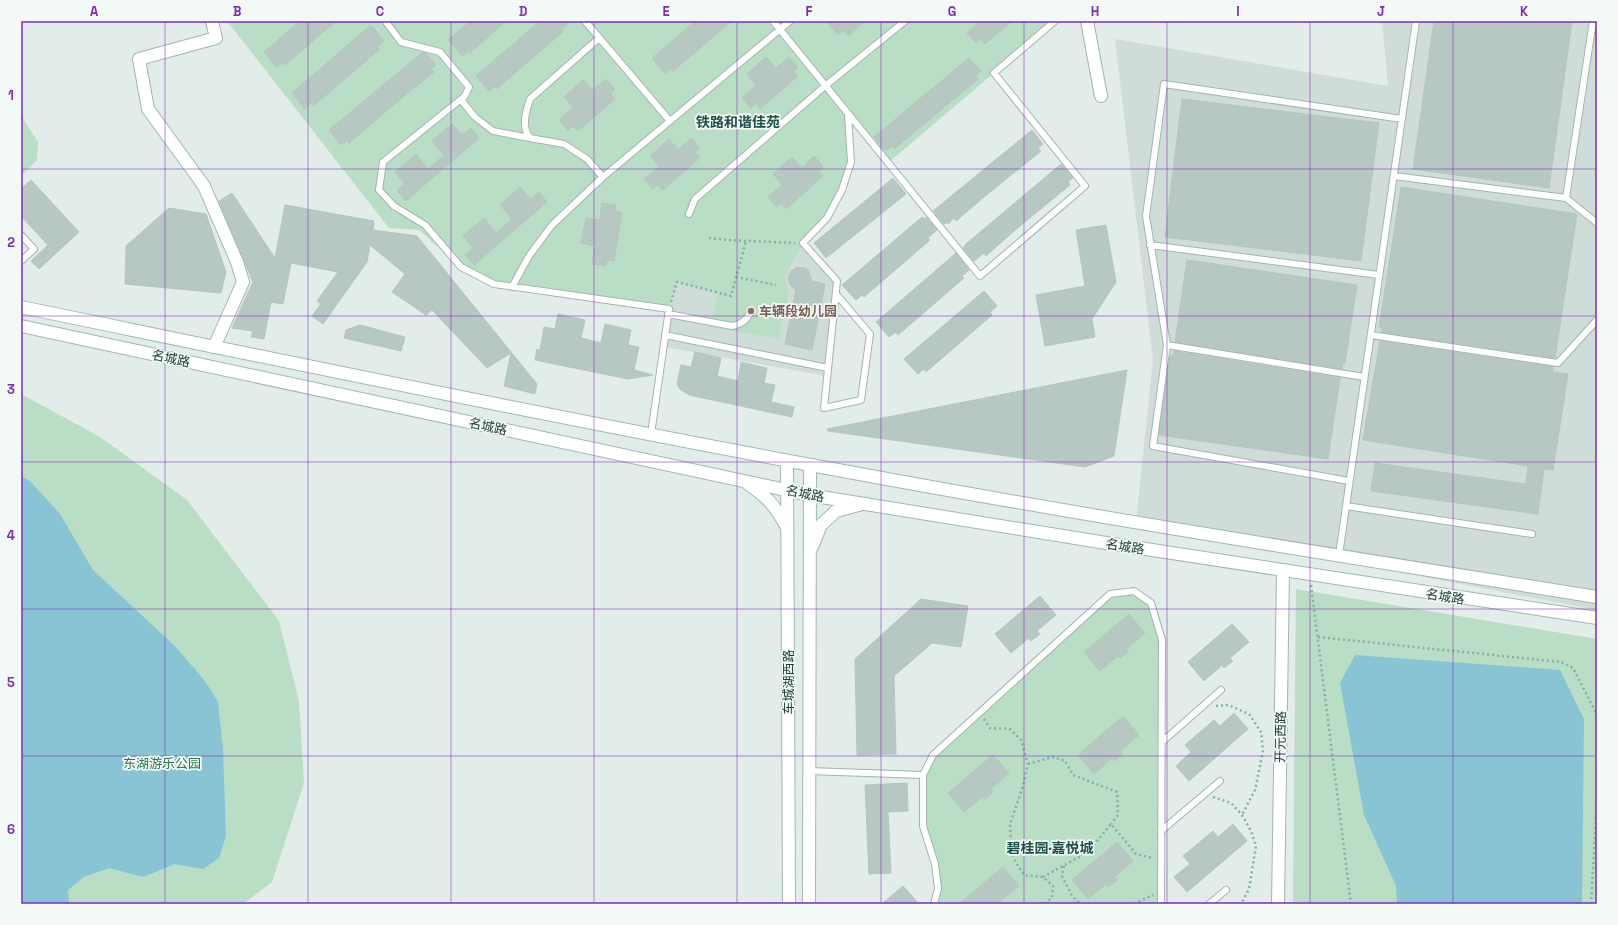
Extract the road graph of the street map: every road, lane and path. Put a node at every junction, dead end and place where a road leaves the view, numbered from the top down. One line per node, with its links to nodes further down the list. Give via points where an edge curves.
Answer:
1 (212, 21): 44 (main road, via 216,38 139,59 148,109 204,186 243,282)
2 (387, 21): 15 (lane, via 401,42 440,52 468,87)
3 (773, 21): 11 (lane)
4 (790, 21): 11 (lane)
5 (905, 21): 13 (lane)
6 (1056, 21): 16 (lane, via 994,73 1085,186 980,276)
7 (1087, 21): 14 (main road)
8 (1416, 21): 17 (lane)
9 (1593, 21): 22 (lane)
10 (588, 22): 12 (lane)
11 (780, 30): 13 (lane); 18 (lane)
12 (599, 38): 18 (lane); 19 (lane, via 530,99 525,113 526,132)
13 (825, 86): 16 (lane); 23 (lane, via 695,199)
14 (1101, 96)
15 (461, 100): 19 (lane, via 475,117 494,131); 34 (lane, via 384,162 379,190 394,206 425,225 461,267 494,284)
16 (848, 114): 28 (lane, via 851,162 842,190 827,218)
17 (1402, 118): 20 (lane); 29 (lane, via 1164,84 1146,216)
18 (670, 121): 21 (lane)
19 (530, 138): 21 (lane, via 564,144 587,159)
20 (1394, 176): 22 (lane); 31 (lane)
21 (603, 177): 34 (lane, via 552,225 529,256)
22 (1566, 198): 24 (lane)
23 (689, 214)
24 (1597, 223)
25 (21, 235): 30 (lane, via 34,249)
26 (708, 238): 27 (path)
27 (746, 241): 28 (path); 32 (path)
28 (803, 243): 35 (lane, via 837,281)
29 (1150, 245): 31 (lane); 43 (lane)
30 (21, 261)
31 (1379, 275): 42 (lane)
32 (736, 277): 33 (path); 37 (path, via 731,296 677,282)
33 (776, 285)
34 (512, 287): 37 (lane)
35 (836, 294): 45 (lane); 45 (lane, via 870,334 861,400 824,408)
36 (21, 307): 44 (main road, 名城路)
37 (669, 311): 38 (lane, via 732,326 739,325 747,319); 41 (lane)
38 (751, 311)
39 (1597, 320): 42 (lane, via 1558,364)
40 (21, 326): 50 (main road, 名城路)
41 (665, 335): 45 (lane); 47 (lane)
42 (1371, 335): 46 (lane)
43 (1167, 345): 46 (lane); 51 (lane, via 1153,446)
44 (214, 347): 47 (main road, 名城路)
45 (828, 368)
46 (1364, 377): 51 (lane)
47 (651, 434): 48 (main road, 名城路)
48 (787, 461): 49 (main road, 名城路); 52 (main road, 车城湖西路)
49 (810, 465): 53 (main road, 车城湖西路); 59 (main road, 名城路)
50 (742, 480): 52 (main road, 名城路); 56 (main road, via 767,498)
51 (1349, 481): 55 (lane)
52 (786, 490): 53 (main road, 名城路); 56 (main road, 车城湖西路)
53 (810, 495): 54 (main road, 名城路); 58 (main road, 车城湖西路)
54 (865, 504): 58 (main road, via 836,511 821,525); 60 (main road, 名城路)
55 (1346, 506): 57 (lane); 59 (lane)
56 (787, 528): 84 (main road, 车城湖西路)
57 (1532, 534)
58 (809, 553): 71 (main road, 车城湖西路)
59 (1338, 555): 62 (main road, 名城路)
60 (1283, 570): 61 (main road, 名城路); 93 (main road, 开元西路)
61 (1310, 575): 63 (main road, 名城路); 64 (path)
62 (1597, 597)
63 (1597, 618)
64 (1318, 638): 68 (path, via 1561,662 1573,668); 94 (path)
65 (1221, 690): 66 (lane)
66 (1200, 708): 69 (lane); 76 (path, via 1228,705 1249,714 1261,732 1263,751 1255,790)
67 (980, 712): 69 (lane, via 1110,594 1134,592 1151,604 1162,640); 70 (path, via 990,728 1010,729 1021,740); 72 (lane, via 933,755)
68 (1597, 715)
69 (1162, 742): 78 (lane)
70 (1028, 764): 77 (path, via 1053,757 1065,761 1073,775 1117,792 1118,815); 81 (path, via 1010,824 1011,844 1015,860 1024,875)
71 (809, 771): 72 (lane); 85 (main road, 车城湖西路)
72 (923, 775): 86 (lane, via 923,826 935,864 938,889)
73 (1220, 781): 74 (lane)
74 (1204, 794): 76 (path, via 1231,803); 78 (lane)
75 (1597, 801): 95 (path)
76 (1242, 815): 92 (path, via 1256,846 1249,889)
77 (1111, 824): 79 (path, via 1136,854); 80 (path, via 1088,852)
78 (1161, 831): 79 (lane)
79 (1161, 860): 83 (lane)
80 (1064, 866): 81 (path); 88 (path, via 1062,876 1071,894)
81 (1043, 877): 87 (path, via 1053,886 1052,898)
82 (1226, 890): 91 (lane)
83 (1161, 892): 89 (path); 90 (lane)
84 (789, 904)
85 (809, 904)
86 (934, 904)
87 (1044, 904)
88 (1080, 904)
89 (1134, 904)
90 (1161, 904)
91 (1209, 904)
92 (1241, 904)
93 (1278, 904)
94 (1351, 904)
95 (1591, 904)

